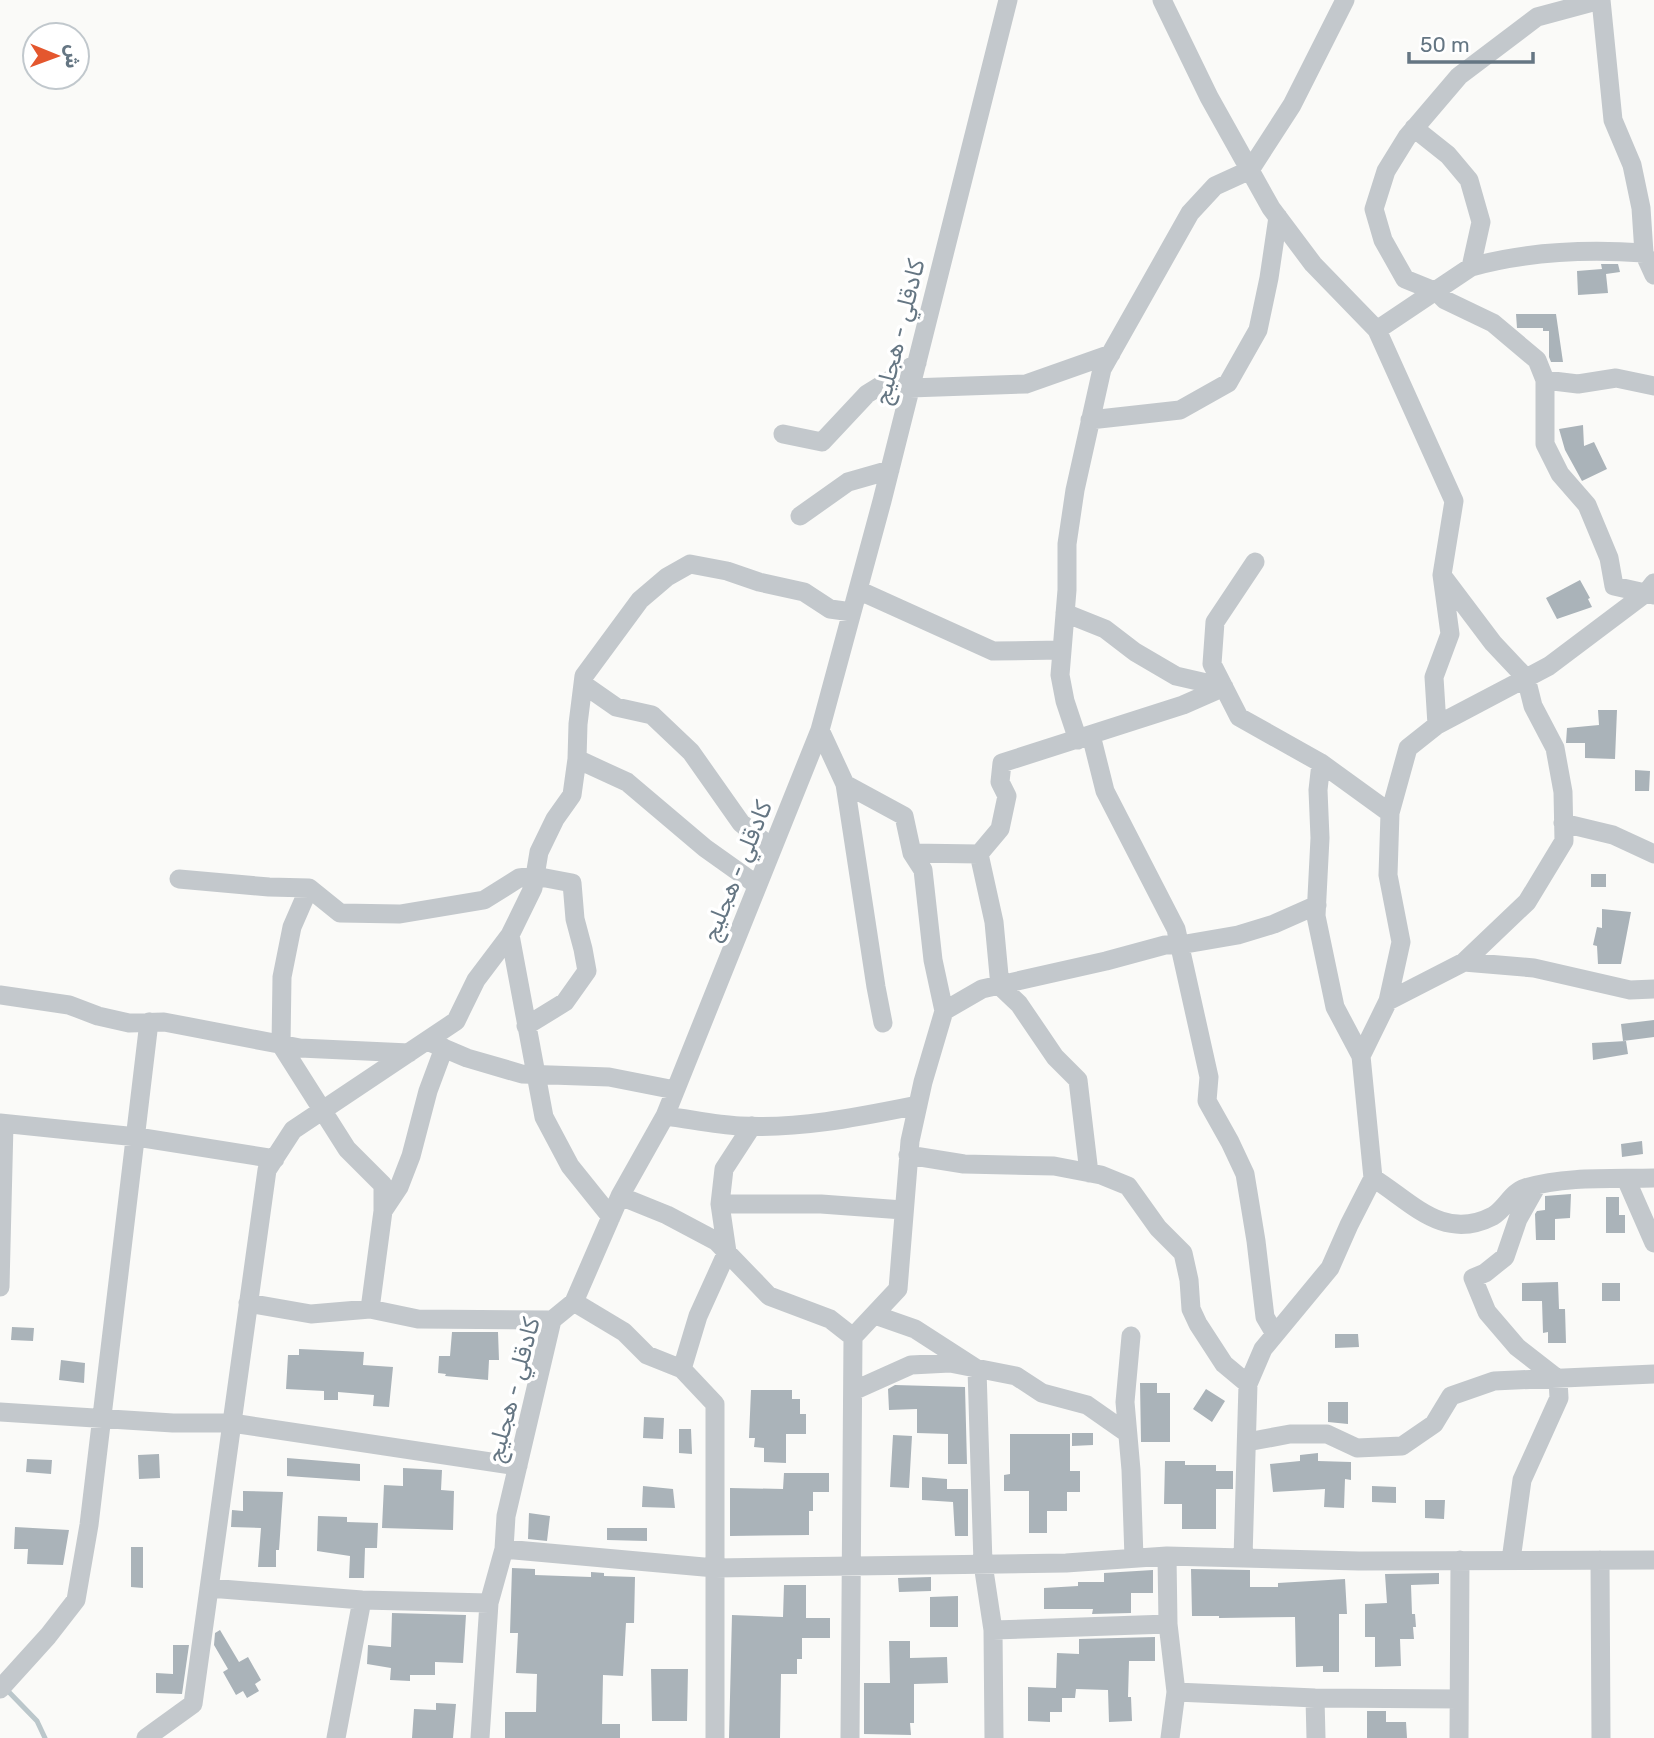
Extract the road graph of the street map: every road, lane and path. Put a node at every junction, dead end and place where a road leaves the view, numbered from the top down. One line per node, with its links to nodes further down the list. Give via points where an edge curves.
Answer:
1 (1008, 0): 16 (street, كادقلي - هجليج)
2 (1162, 0): 7 (street)
3 (1345, 0): 7 (street, via 1292,105)
4 (1600, 0): 5 (street); 8 (street, via 1613,120)
5 (1536, 8): 6 (street, via 1459,76)
6 (1414, 128): 11 (street, via 1448,155 1469,180 1481,222); 13 (street, via 1386,172 1374,209 1383,240 1405,279)
7 (1250, 170): 9 (street); 15 (street, via 1215,186 1190,213)
8 (1645, 186): 10 (street, via 1641,208)
9 (1278, 217): 14 (street, via 1313,264); 20 (street, via 1258,330 1228,383 1180,410)
10 (1644, 253): 11 (street, via 1542,253); 12 (street)
11 (1471, 267): 13 (street)
12 (1654, 275)
13 (1437, 292): 14 (street); 17 (street, via 1493,323 1537,360)
14 (1377, 330): 25 (street, via 1454,501)
15 (1111, 354): 19 (street, via 1026,384); 20 (street, via 1102,369)
16 (917, 363): 19 (street, كادقلي - هجليج); 21 (street, via 867,394 822,442)
17 (1545, 380): 18 (street, via 1578,384 1616,378); 27 (street, via 1545,444 1560,474 1587,505 1609,558 1614,586)
18 (1654, 386)
19 (910, 388): 22 (street, كادقلي - هجليج)
20 (1090, 420): 29 (street, via 1067,544)
21 (783, 435)
22 (890, 470): 23 (street, via 848,482); 26 (street, كادقلي - هجليج)
23 (800, 516)
24 (1255, 562): 33 (street, via 1215,622 1212,664)
25 (1442, 575): 31 (street); 34 (street, via 1450,634 1434,677)
26 (858, 590): 28 (street, كادقلي - هجليج); 30 (street, via 993,651)
27 (1651, 591): 31 (street)
28 (852, 612): 32 (street, via 830,609 804,592 690,564 640,600 584,676); 35 (street, كادقلي - هجليج)
29 (1065, 613): 30 (street); 33 (street, via 1105,629 1176,676)
30 (1062, 650): 36 (street, via 1060,676 1065,701)
31 (1526, 678): 34 (street); 41 (street, via 1533,706 1555,748)
32 (583, 684): 37 (street); 42 (street, via 616,707 652,715 691,752 741,823)
33 (1224, 687): 36 (street); 38 (street, via 1239,716)
34 (1437, 725): 40 (street, via 1408,748)
35 (820, 730): 39 (street); 42 (street, كادقلي - هجليج)
36 (1085, 738): 44 (street, via 1002,763 1000,782 1007,796 1000,829); 52 (street, via 1105,791 1171,918)
37 (577, 759): 46 (street, via 572,794 539,852); 48 (street, via 627,782)
38 (1321, 764): 40 (street); 50 (street)
39 (845, 784): 43 (street, via 904,816); 60 (street)
40 (1390, 813): 57 (street, via 1388,875 1401,942)
41 (1563, 823): 45 (street, via 1613,835); 53 (street, via 1564,841 1527,902)
42 (772, 848): 48 (street, كادقلي - هجليج)
43 (912, 853): 44 (street); 58 (street, via 923,870)
44 (979, 854): 54 (street, via 994,922)
45 (1654, 854)
46 (535, 876): 49 (street, via 519,878 484,900 400,914 340,913); 51 (street); 61 (street, via 572,883 586,971 565,1002)
47 (178, 880): 49 (street)
48 (757, 885): 67 (street, كادقلي - هجليج)
49 (309, 888): 63 (street, via 292,927 282,977)
50 (1317, 905): 52 (street, via 1238,934); 65 (street, via 1335,1007)
51 (510, 935): 61 (street); 62 (street, via 476,980 456,1021)
52 (1180, 945): 54 (street); 94 (street, via 1209,1077 1206,1101 1245,1174 1265,1317)
53 (1464, 962): 55 (street, via 1534,968 1630,990); 57 (street)
54 (1000, 986): 58 (street, via 982,989); 76 (street, via 1078,1080)
55 (1654, 989)
56 (0, 995): 59 (street, via 69,1005 129,1023)
57 (1388, 1001): 65 (street)
58 (944, 1011): 68 (street)
59 (149, 1022): 63 (street); 73 (street)
60 (883, 1023)
61 (526, 1026): 66 (street)
62 (436, 1044): 64 (street); 66 (street, via 467,1058); 84 (street, via 411,1156)
63 (281, 1045): 64 (street); 69 (street)
64 (409, 1053): 69 (street)
65 (1361, 1056): 77 (street)
66 (537, 1075): 67 (street, via 609,1077); 85 (street, via 544,1117 570,1166)
67 (675, 1090): 70 (street, كادقلي - هجليج)
68 (918, 1105): 72 (street, via 801,1126); 74 (street)
69 (323, 1110): 75 (street, via 293,1130); 84 (street, via 347,1149 383,1185)
70 (665, 1116): 72 (street); 81 (street, كادقلي - هجليج)
71 (2, 1123): 73 (street); 88 (street)
72 (752, 1126): 82 (street, via 724,1169)
73 (136, 1137): 75 (street); 104 (street)
74 (908, 1156): 76 (street, via 964,1164 1054,1166); 83 (street)
75 (275, 1159): 90 (street, via 267,1170)
76 (1089, 1173): 101 (street, via 1128,1186 1183,1253 1191,1309 1198,1324 1224,1364)
77 (1373, 1178): 80 (street, via 1416,1210 1466,1225 1494,1215 1522,1189); 94 (street, via 1330,1268)
78 (1654, 1178): 79 (street)
79 (1626, 1179): 80 (street); 86 (street)
80 (1536, 1187): 100 (street, via 1518,1219 1505,1257 1473,1278 1487,1312 1517,1347)
81 (620, 1196): 85 (street, كادقلي - هجليج); 87 (street, via 716,1241)
82 (720, 1204): 83 (street); 87 (street)
83 (903, 1210): 92 (street, via 898,1289)
84 (383, 1211): 91 (street)
85 (611, 1217): 89 (street, كادقلي - هجليج)
86 (1654, 1243)
87 (727, 1252): 96 (street, via 769,1296 830,1319); 97 (street, via 698,1316)
88 (0, 1287)
89 (574, 1302): 93 (street, كادقلي - هجليج); 97 (street, via 624,1332 647,1355)
90 (248, 1303): 91 (street, via 311,1314); 105 (street)
91 (370, 1309): 93 (street, via 418,1319)
92 (875, 1315): 96 (street); 98 (street, via 915,1329)
93 (552, 1320): 108 (street, كادقلي - هجليج)
94 (1275, 1334): 101 (street)
95 (1130, 1336): 106 (street)
96 (853, 1337): 102 (street)
97 (682, 1369): 119 (street, via 715,1404)
98 (977, 1369): 102 (street, via 950,1363 911,1365); 106 (street, via 1016,1376 1042,1393 1087,1405); 117 (street)
99 (1654, 1374): 100 (street)
100 (1558, 1379): 107 (street, via 1494,1381 1451,1396 1434,1424 1402,1446 1357,1448 1327,1434 1290,1434); 114 (street, via 1559,1398 1522,1480)
101 (1248, 1384): 107 (street)
102 (853, 1391): 118 (street)
103 (0, 1412): 104 (street)
104 (100, 1418): 105 (street); 125 (street, via 76,1600)
105 (232, 1423): 108 (street); 120 (street)
106 (1127, 1433): 111 (street)
107 (1247, 1442): 112 (street)
108 (518, 1465): 109 (street, كادقلي - هجليج)
109 (504, 1549): 119 (street); 122 (street, كادقلي - هجليج)
110 (1167, 1556): 111 (street); 112 (street); 123 (street)
111 (1133, 1558): 117 (street)
112 (1243, 1558): 113 (street)
113 (1460, 1560): 114 (street); 128 (street)
114 (1511, 1560): 115 (street)
115 (1600, 1560): 116 (street); 138 (street)
116 (1654, 1560)
117 (983, 1564): 118 (street); 124 (street)
118 (850, 1566): 119 (street); 133 (street)
119 (715, 1568): 132 (street)
120 (209, 1588): 121 (street); 129 (street, via 193,1704)
121 (362, 1600): 122 (street); 130 (street)
122 (489, 1603): 131 (street, كادقلي - هجليج)
123 (1168, 1625): 124 (street); 126 (street)
124 (993, 1630): 134 (street)
125 (0, 1689)
126 (1177, 1692): 127 (street); 135 (street)
127 (1315, 1698): 128 (street); 136 (street)
128 (1459, 1699): 137 (street)
129 (146, 1738)
130 (336, 1738)
131 (480, 1738)
132 (715, 1738)
133 (850, 1738)
134 (994, 1738)
135 (1170, 1738)
136 (1316, 1738)
137 (1459, 1738)
138 (1601, 1738)

